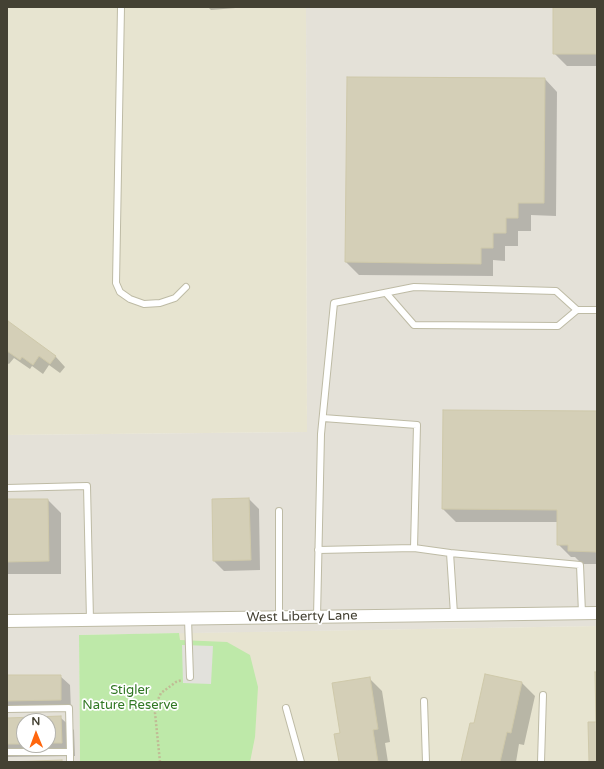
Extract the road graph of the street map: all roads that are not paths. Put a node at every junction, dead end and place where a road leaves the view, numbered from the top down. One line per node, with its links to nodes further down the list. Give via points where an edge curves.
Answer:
1 (121, 7): 2 (lane, via 116,283 120,292 144,304 160,303 175,298)
2 (186, 287)
3 (386, 293): 4 (lane, via 414,287 556,291); 4 (lane, via 414,325 558,326); 6 (lane, via 334,303)
4 (577, 310): 5 (lane)
5 (597, 310)
6 (322, 418): 9 (lane, via 417,425); 10 (lane)
7 (7, 488): 18 (lane, via 87,486)
8 (279, 511): 16 (lane)
9 (414, 548): 10 (lane); 11 (lane)
10 (318, 550): 15 (lane)
11 (450, 553): 12 (lane, via 580,565); 14 (lane)
12 (582, 613): 13 (street, West Liberty Lane); 14 (street, West Liberty Lane)
13 (597, 613)
14 (454, 614): 15 (street, West Liberty Lane)
15 (317, 617): 16 (street, West Liberty Lane)
16 (278, 618): 17 (street, West Liberty Lane)
17 (188, 619): 18 (street, West Liberty Lane); 20 (lane)
18 (90, 620): 19 (street, West Liberty Lane)
19 (7, 621)
20 (190, 677)
21 (543, 695): 30 (lane)
22 (424, 701): 29 (lane)
23 (286, 708): 28 (lane)
24 (7, 709): 26 (lane, via 69,708)
25 (7, 752): 26 (lane)
26 (70, 752): 27 (lane)
27 (70, 762)
28 (301, 762)
29 (426, 762)
30 (541, 762)

